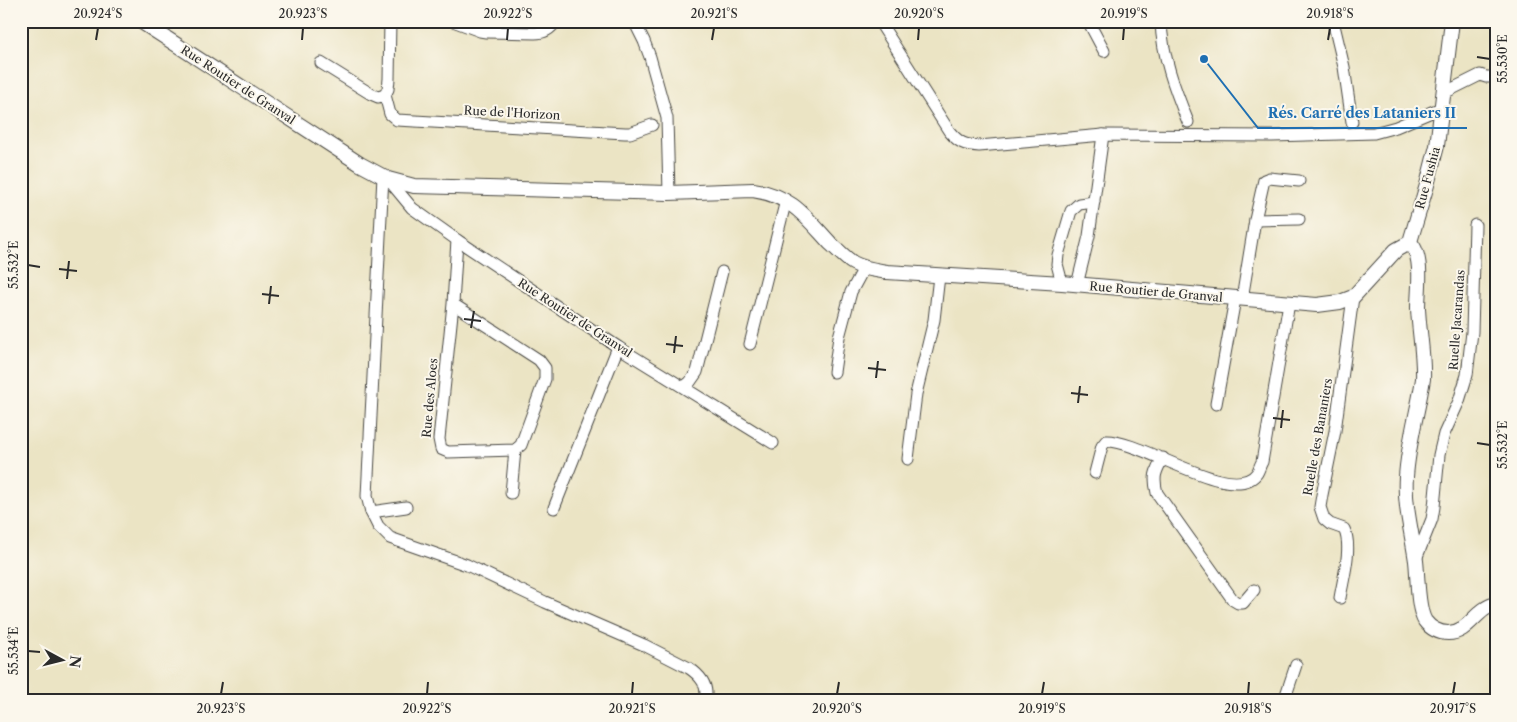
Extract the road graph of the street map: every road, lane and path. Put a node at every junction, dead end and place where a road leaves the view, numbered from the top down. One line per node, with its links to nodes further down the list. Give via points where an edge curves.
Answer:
1 (140, 21): 21 (street, Rue Routier de Granval)
2 (390, 21): 15 (street, via 389,79)
3 (453, 21): 4 (street, via 486,32 535,33 550,29)
4 (556, 21)
5 (634, 21): 23 (street, via 650,57 667,118)
6 (879, 21): 20 (street, via 949,131 966,146)
7 (1088, 21): 11 (street)
8 (1160, 21): 17 (street, via 1166,56)
9 (1333, 21): 18 (street)
10 (1452, 21): 14 (street, Rue Fushia)
11 (1104, 51)
12 (321, 63): 15 (street, via 371,94)
13 (1496, 77): 14 (street, via 1480,75)
14 (1444, 93): 16 (street, Rue Fushia)
15 (385, 95): 19 (street, Rue de l'Horizon, via 390,114 397,120 625,133)
16 (1442, 108): 20 (street, via 1374,133); 30 (street, Rue Fushia, via 1433,162)
17 (1188, 122)
18 (1352, 122)
19 (652, 125)
20 (1103, 135): 25 (street, Rue Routier de Granval)
21 (386, 178): 23 (street, Rue Routier de Granval, via 414,186); 29 (street, Rue Routier de Granval, via 412,208); 53 (street, via 367,496)
22 (1299, 181): 27 (street, Rue Routier de Granval, via 1266,178)
23 (669, 193): 24 (street, Rue Routier de Granval, via 753,190)
24 (786, 200): 31 (street, Rue Routier de Granval, via 843,255); 40 (street)
25 (1094, 202): 34 (street, via 1079,204 1071,211 1058,255); 35 (street, Rue Routier de Granval)
26 (1299, 219): 27 (street)
27 (1255, 220): 37 (street, Rue Routier de Granval)
28 (1475, 225): 54 (street, Ruelle Jacarandas, via 1472,332 1467,375 1444,434 1432,519)
29 (457, 240): 39 (street, Rue des Aloes); 41 (street, Rue Routier de Granval)
30 (1409, 245): 36 (street, via 1396,250); 54 (street, via 1413,246 1418,258 1418,307 1424,365 1406,479)
31 (864, 268): 33 (street, Rue Routier de Granval); 42 (street, via 851,292)
32 (722, 272): 43 (street, via 697,372)
33 (939, 276): 34 (street, Rue Routier de Granval); 48 (street, via 934,320 916,394)
34 (1062, 283): 35 (street, Rue Routier de Granval)
35 (1077, 284): 37 (street, Rue Routier de Granval)
36 (1353, 297): 38 (street, Rue Routier de Granval, via 1317,305); 56 (street, Ruelle des Bananiers, via 1320,507 1324,519 1344,529 1346,534 1348,550)
37 (1239, 299): 38 (street, Rue Routier de Granval); 44 (street, Rue Routier de Granval)
38 (1289, 303): 47 (street, via 1262,462 1257,474 1246,480 1223,481 1205,477)
39 (453, 304): 46 (street, via 539,360 545,368 520,445); 46 (street, Rue des Aloes, via 439,439 441,449 448,452)
40 (750, 344)
41 (618, 347): 43 (street, Rue Routier de Granval); 52 (street)
42 (834, 372)
43 (684, 387): 45 (street, Rue Routier de Granval)
44 (1216, 404)
45 (773, 443)
46 (515, 450): 50 (street)
47 (1163, 458): 49 (street, via 1112,440 1106,441); 55 (street, via 1154,480 1157,493 1233,600 1243,603)
48 (908, 459)
49 (1095, 473)
50 (511, 493)
51 (406, 507): 53 (street)
52 (554, 508)
53 (371, 512): 59 (street, via 378,526 390,538 467,565 689,668 704,680)
54 (1416, 559): 57 (street, via 1419,603 1425,620 1434,630 1447,634 1456,632)
55 (1254, 590)
56 (1340, 598)
57 (1496, 604)
58 (1296, 665): 60 (street)
59 (705, 701)
60 (1284, 701)

